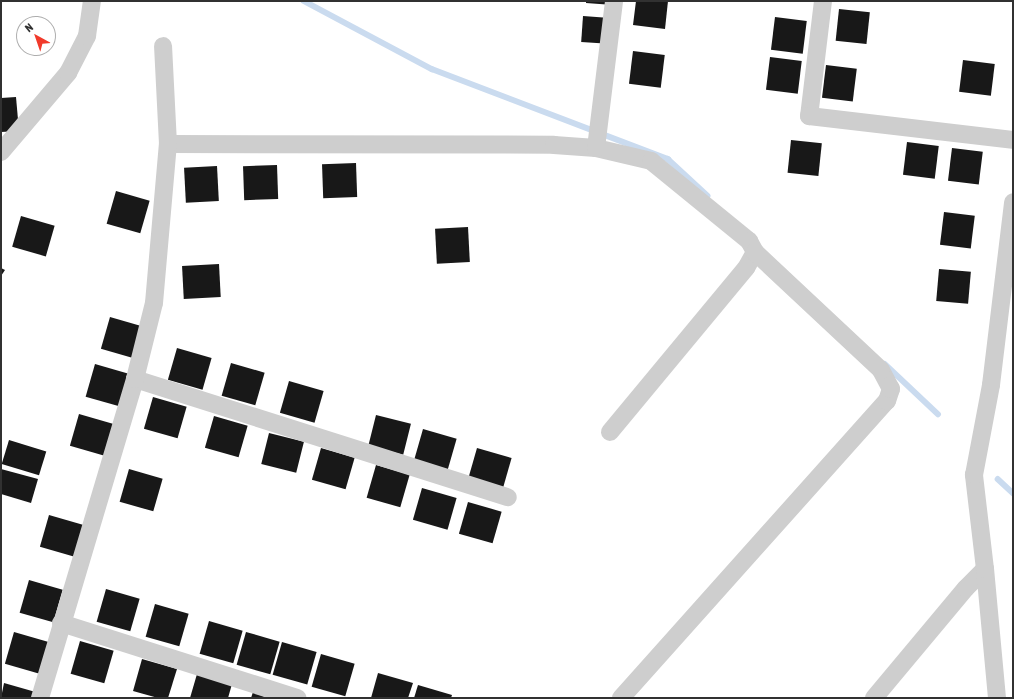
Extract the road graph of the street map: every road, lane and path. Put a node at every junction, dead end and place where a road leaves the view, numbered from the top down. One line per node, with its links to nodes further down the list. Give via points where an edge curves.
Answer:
1 (92, 1): 8 (street, via 87,36 68,73)
2 (614, 1): 7 (street)
3 (823, 1): 5 (street, via 809,116)
4 (162, 46): 6 (street)
5 (1013, 140)
6 (168, 144): 7 (street, via 554,145); 11 (street, via 154,303)
7 (596, 148): 10 (street, via 651,161 749,241)
8 (1, 152)
9 (1013, 202): 14 (street, via 991,385 974,475)
10 (755, 252): 12 (street, via 746,268); 18 (street, via 881,370 891,389 888,401)
11 (135, 379): 13 (street); 15 (street)
12 (610, 432)
13 (508, 497)
14 (985, 569): 19 (street, via 966,588); 20 (street)
15 (61, 623): 16 (street); 17 (street)
16 (40, 698)
17 (297, 698)
18 (621, 698)
19 (874, 698)
20 (997, 698)

